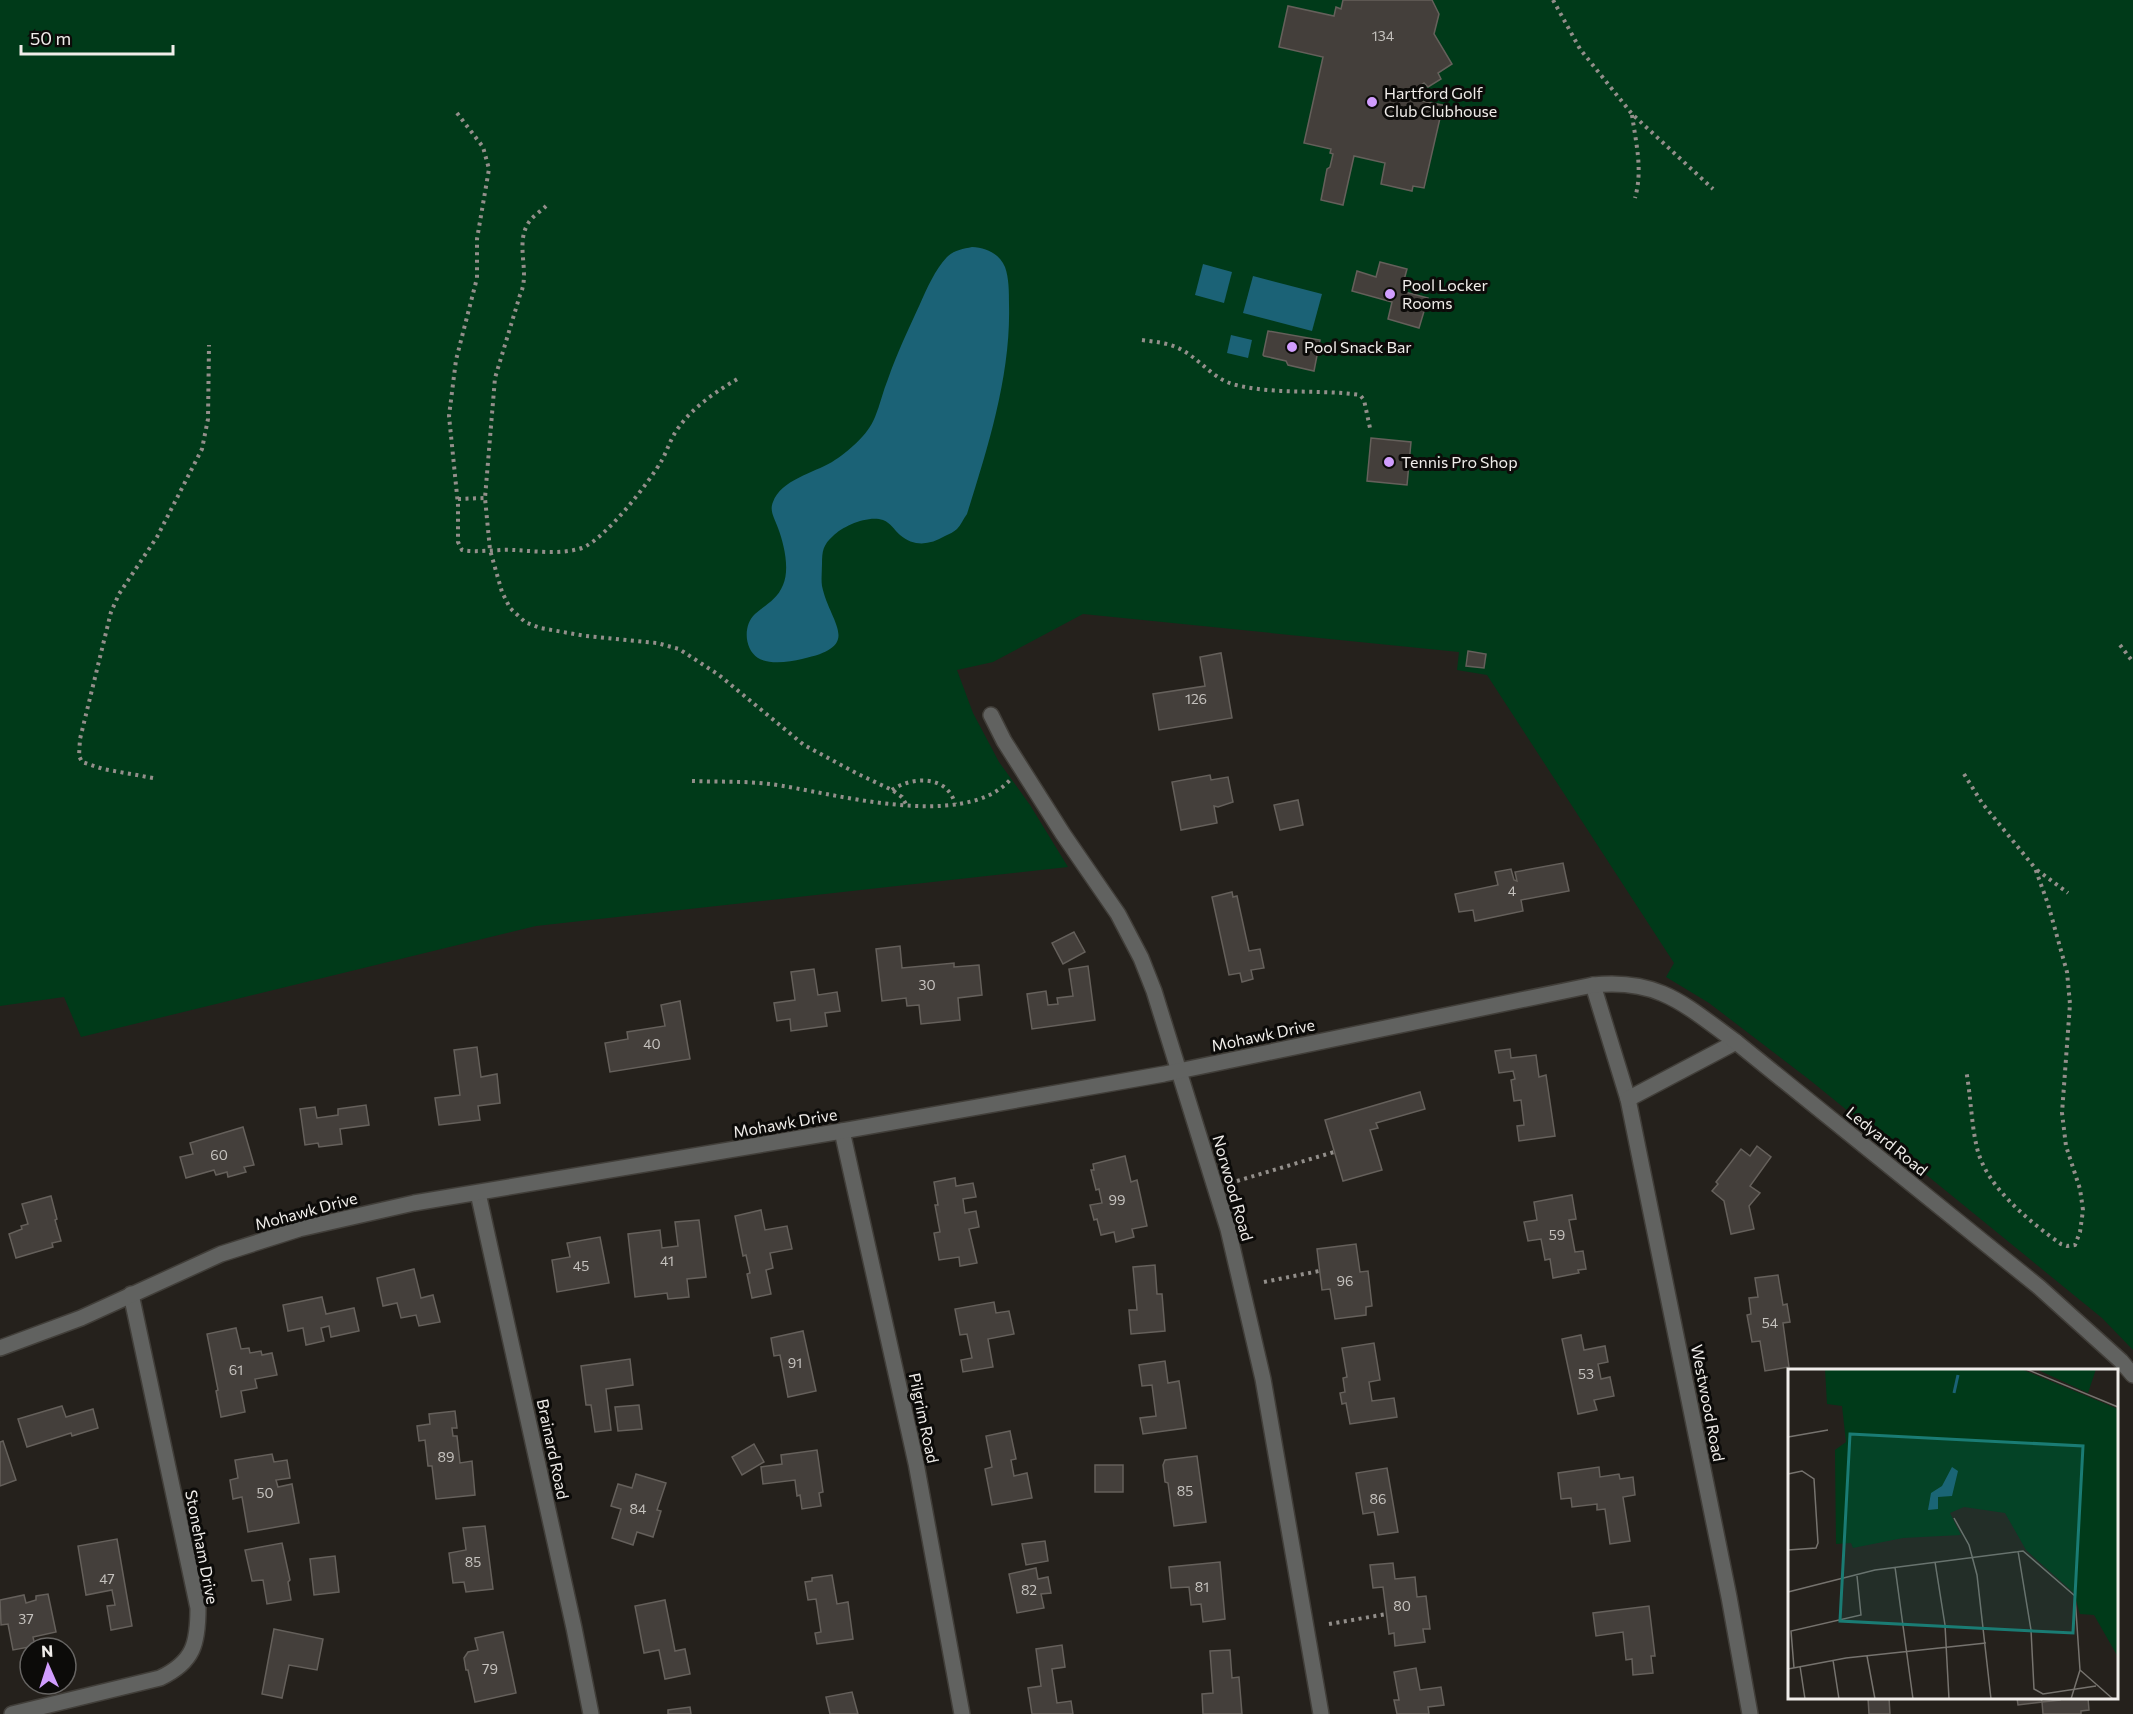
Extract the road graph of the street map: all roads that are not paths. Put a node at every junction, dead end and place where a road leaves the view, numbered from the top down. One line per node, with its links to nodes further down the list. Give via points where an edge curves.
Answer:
1 (991, 715): 4 (street, Norwood Road, via 1132,939)
2 (1593, 986): 3 (street, Ledyard Road, via 1640,985 1669,995); 4 (street, Mohawk Drive); 5 (street, Westwood Road)
3 (1736, 1042): 5 (street); 10 (street, Ledyard Road, via 2038,1287)
4 (1180, 1071): 6 (street, Mohawk Drive); 14 (street, Norwood Road, via 1228,1229 1263,1379)
5 (1628, 1099): 15 (street, Westwood Road)
6 (842, 1131): 7 (street, Mohawk Drive); 13 (street, Pilgrim Road, via 916,1463)
7 (478, 1193): 8 (street, Mohawk Drive, via 299,1229 221,1254); 12 (street, Brainard Road)
8 (131, 1294): 9 (street, Mohawk Drive, via 81,1318); 11 (street, Stoneham Drive, via 198,1608 196,1638 184,1663 160,1678)
9 (0, 1348)
10 (2133, 1375)
11 (12, 1714)
12 (591, 1714)
13 (962, 1714)
14 (1322, 1714)
15 (1750, 1714)

